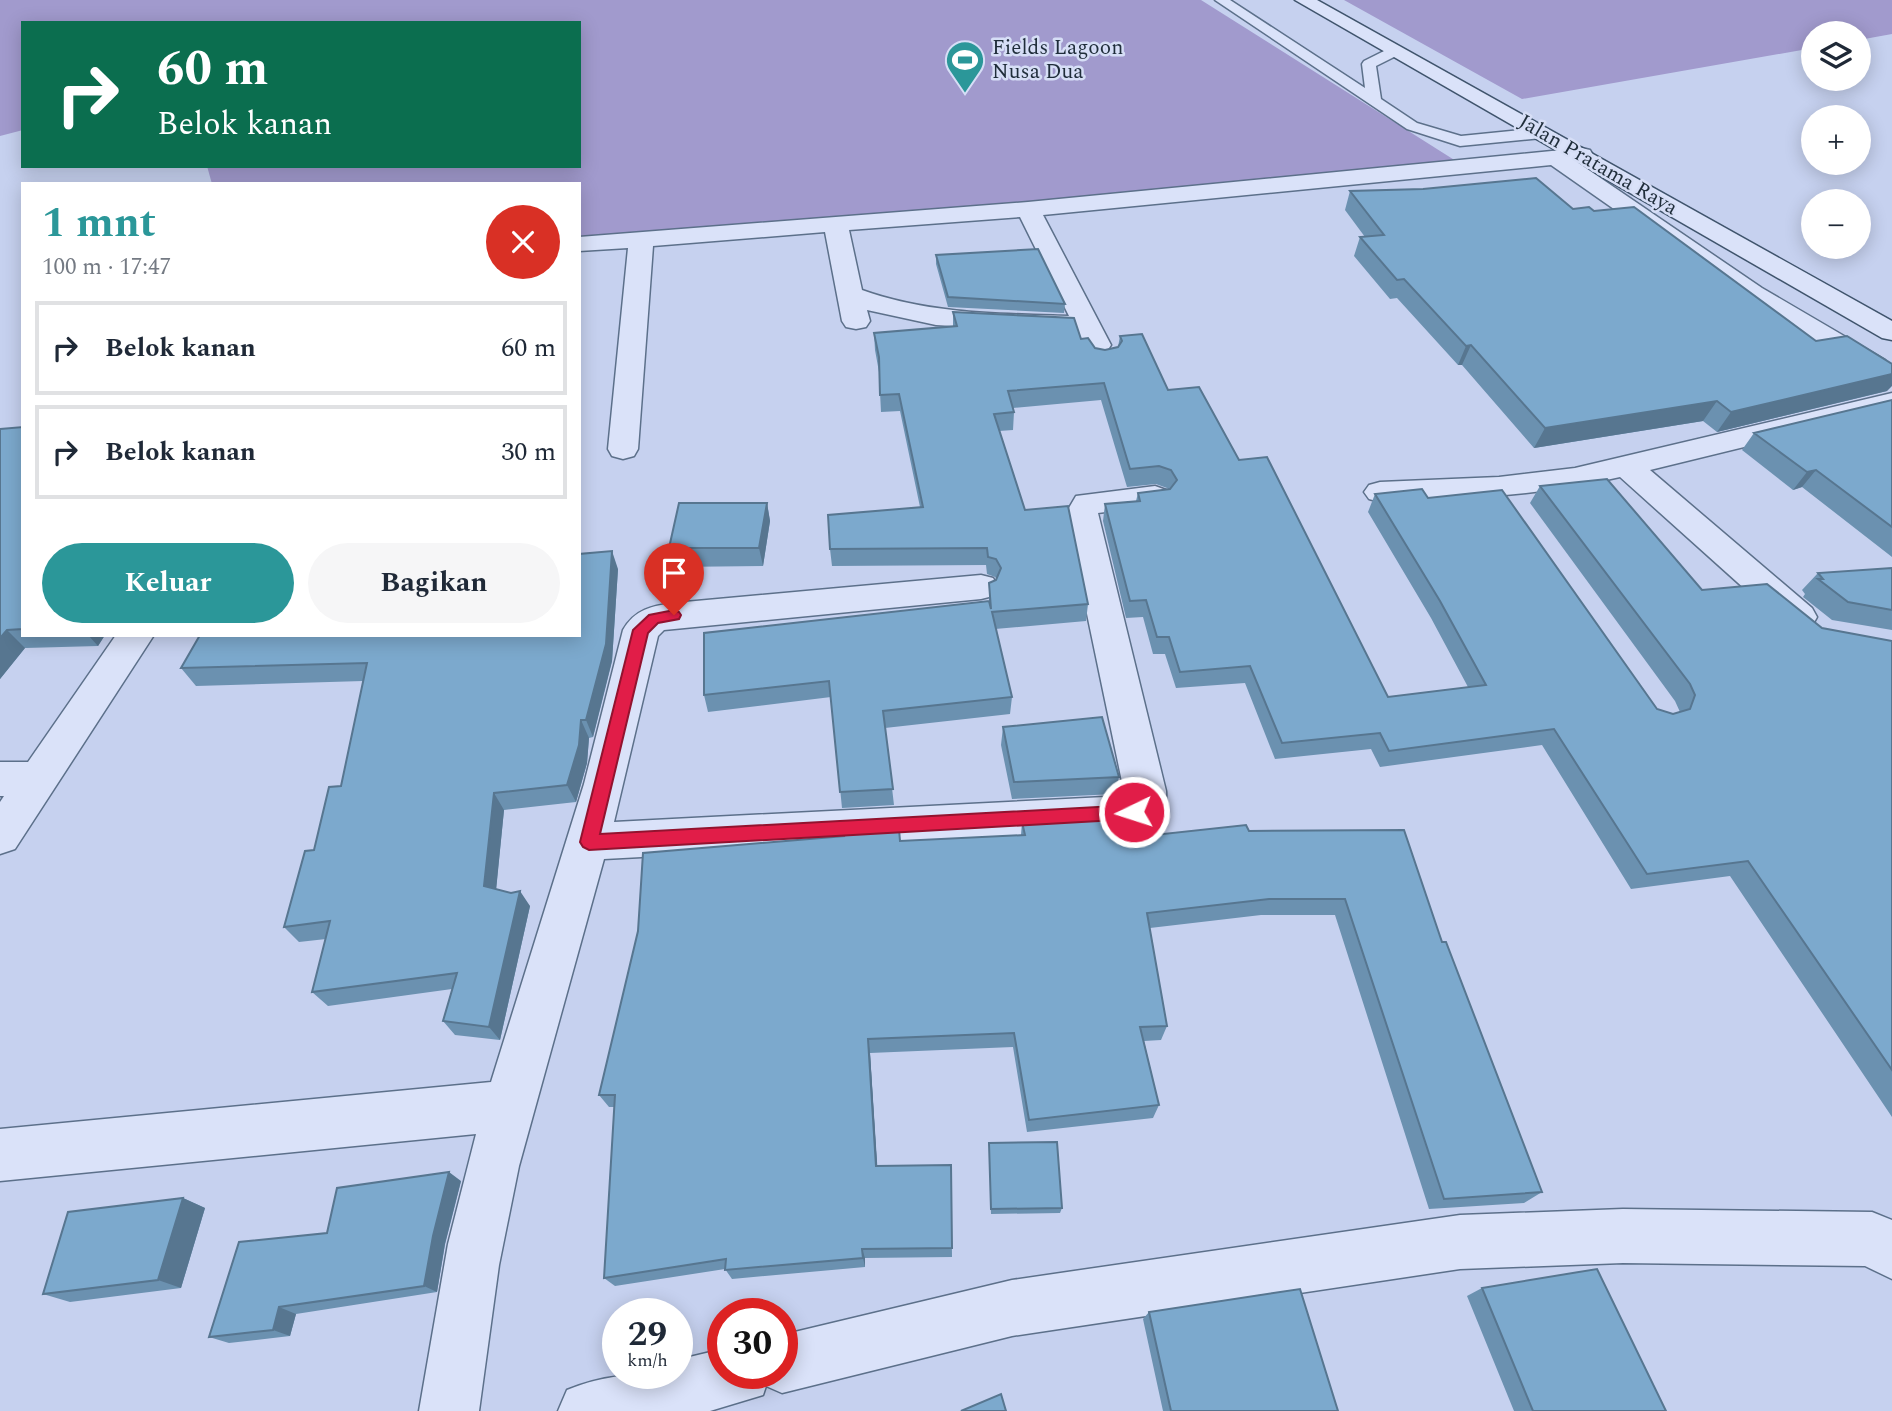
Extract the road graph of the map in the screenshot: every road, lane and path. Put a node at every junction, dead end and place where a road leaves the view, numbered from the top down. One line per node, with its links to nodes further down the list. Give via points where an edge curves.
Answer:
1 (1221, 0): 4 (lane)
2 (1304, 0): 3 (street, Jalan Pratama Raya)
3 (1395, 51): 4 (lane, via 1369,64); 5 (street, Jalan Pratama Raya)
4 (1374, 100): 5 (lane, via 1412,126 1460,141)
5 (1542, 133): 6 (street, Jalan Pratama Raya)
6 (1582, 155): 7 (street); 15 (street, Jalan Pratama Raya)
7 (1555, 157): 8 (street); 17 (street, via 1753,294)
8 (1028, 209): 9 (street); 14 (street)
9 (835, 224): 10 (street); 12 (street)
10 (641, 239): 11 (street); 19 (street)
11 (581, 244)
12 (850, 295): 13 (street); 14 (street, via 874,305 920,313)
13 (857, 325)
14 (1087, 325): 16 (street)
15 (1892, 332)
16 (1102, 357)
17 (1892, 376)
18 (1892, 402): 20 (street)
19 (624, 449)
20 (1627, 466): 21 (street); 26 (street)
21 (1499, 488): 22 (street); 24 (street)
22 (1380, 492)
23 (1155, 497): 30 (street, via 1087,504 1082,513 1145,792 1144,807 1128,813)
24 (1523, 521)
25 (981, 587): 30 (street, via 649,621 641,630)
26 (1821, 634)
27 (134, 637): 28 (street)
28 (19, 779): 29 (street)
29 (0, 836)
30 (589, 842): 31 (street)
31 (511, 1105): 32 (street); 36 (street, via 475,1244)
32 (0, 1155)
33 (1892, 1252): 34 (street, via 1872,1239 1623,1236 1460,1242 1012,1308)
34 (798, 1360)
35 (707, 1382): 37 (street)
36 (449, 1411)
37 (589, 1411)

